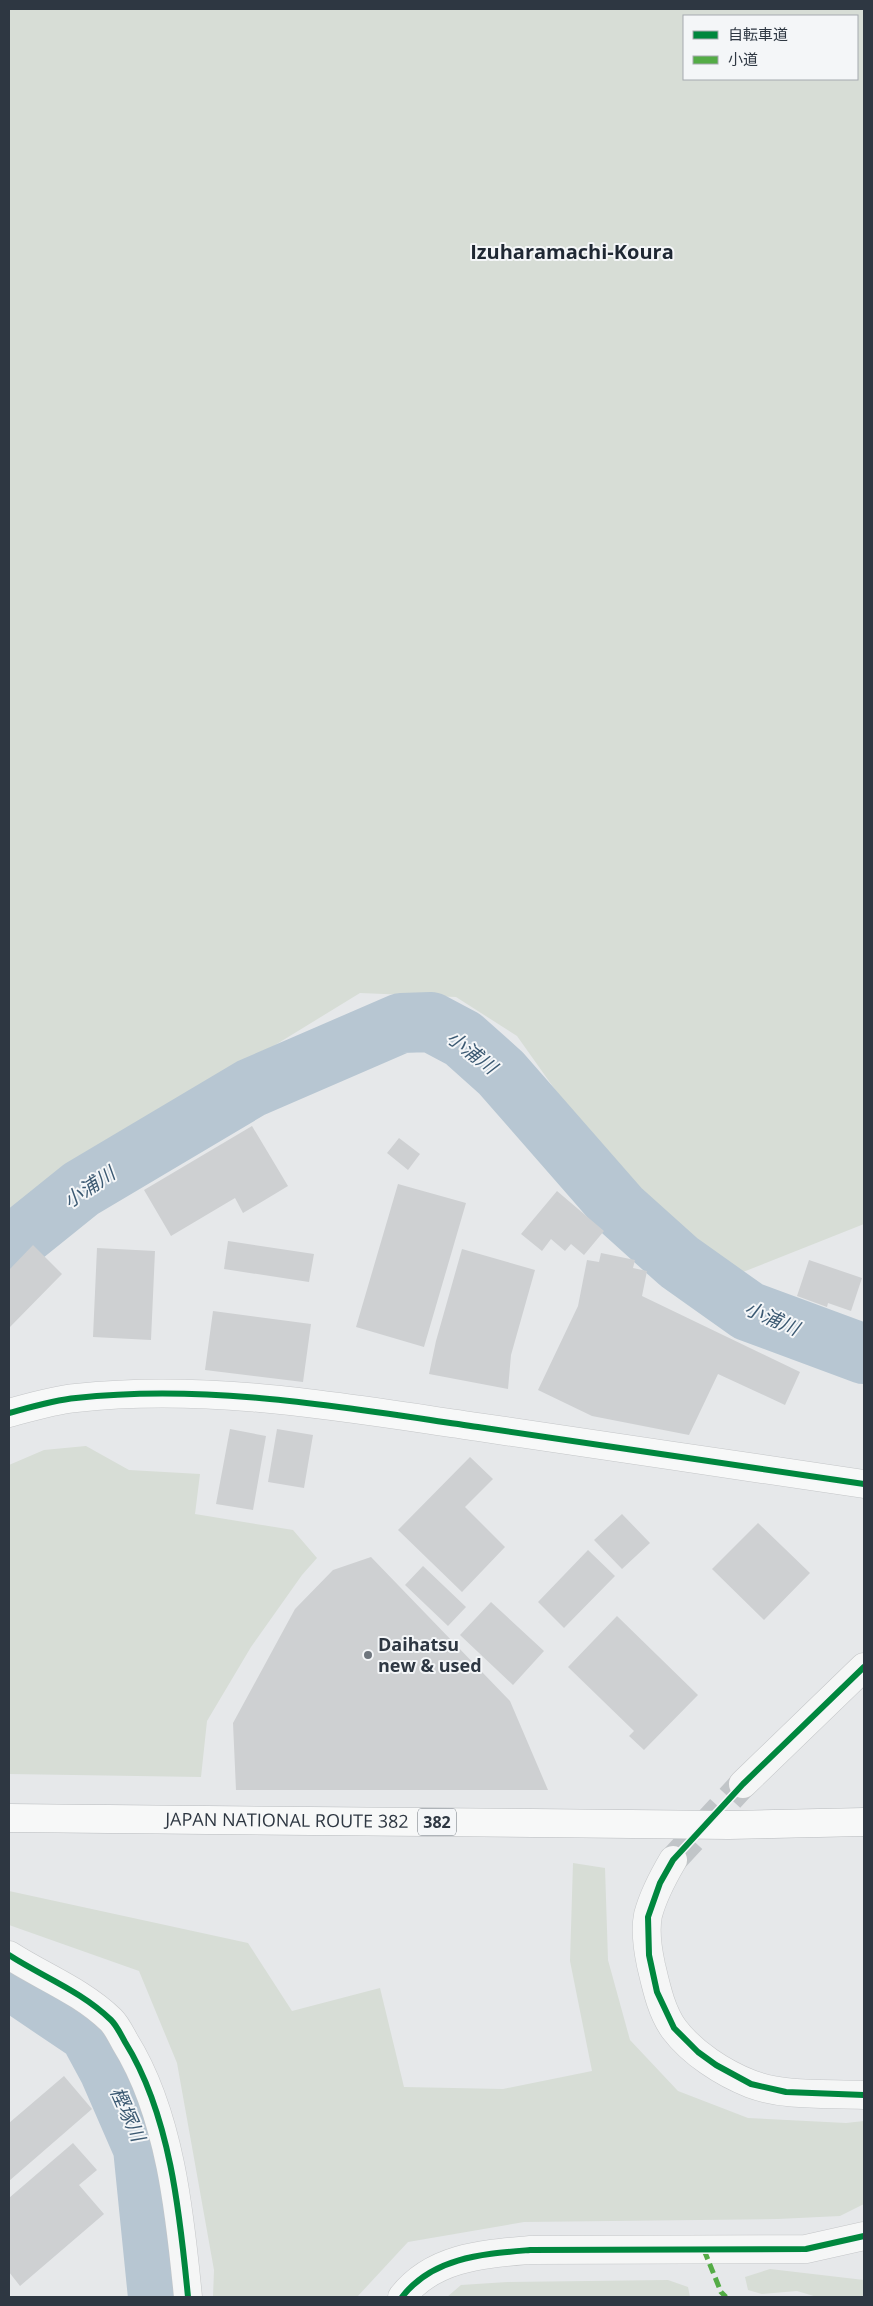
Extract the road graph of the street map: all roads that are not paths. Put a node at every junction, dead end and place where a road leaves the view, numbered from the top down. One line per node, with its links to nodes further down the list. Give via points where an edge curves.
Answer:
1 (9, 1413): 2 (main road, via 76,1398 145,1394 226,1396 377,1412)
2 (864, 1484)
3 (864, 1667): 4 (street)
4 (743, 1784)
5 (9, 1818): 6 (main road, JAPAN NATIONAL ROUTE 382 / 382, via 729,1824)
6 (864, 1822)
7 (674, 1860): 9 (street, via 660,1883 648,1917 649,1955 657,1992 674,2028 698,2052 751,2084 786,2092)
8 (9, 1955): 11 (street, via 79,1994 112,2021 141,2067 162,2132 182,2228)
9 (864, 2095)
10 (864, 2236): 12 (street, via 806,2249 530,2250 484,2254 440,2266 410,2287)
11 (188, 2297)
12 (402, 2297)

